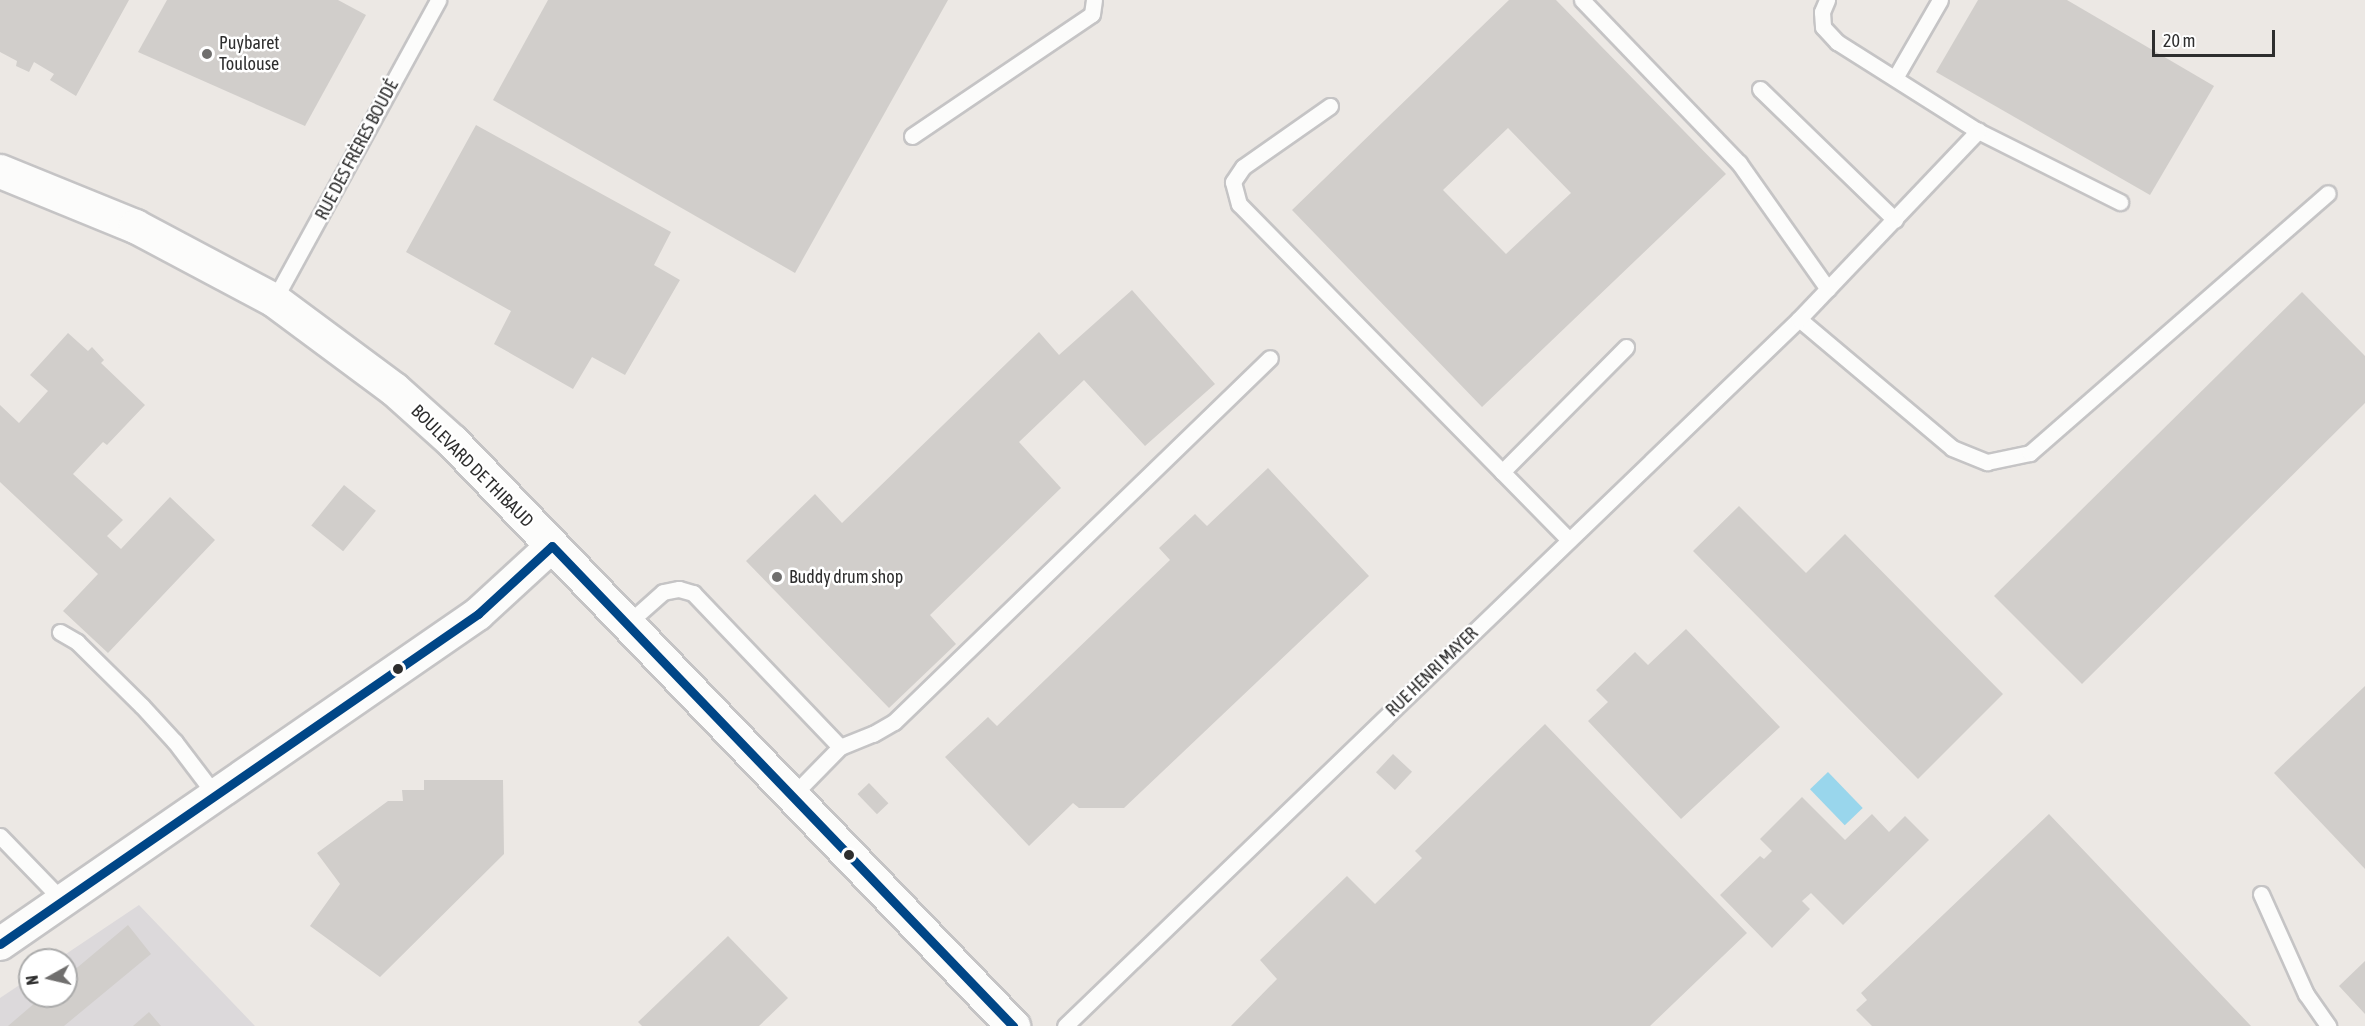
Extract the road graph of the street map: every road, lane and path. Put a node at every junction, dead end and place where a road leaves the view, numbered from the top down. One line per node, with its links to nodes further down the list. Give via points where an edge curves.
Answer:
1 (438, 0): 16 (lane, RUE DES FRÈRES BOUDÉ)
2 (1094, 0): 10 (lane, via 1092,14)
3 (1582, 0): 15 (lane, via 1739,163)
4 (1827, 0): 6 (lane, via 1822,12 1823,27 1837,42)
5 (1940, 0): 6 (lane)
6 (1895, 78): 9 (lane)
7 (1760, 89): 14 (lane)
8 (1330, 106): 20 (lane, via 1243,167 1233,182 1239,204)
9 (1978, 131): 13 (lane); 14 (lane, RUE HENRI MAYER)
10 (912, 136)
11 (0, 171): 16 (street, BOULEVARD DE THIBAUD, via 135,226)
12 (2328, 193): 17 (lane, via 2030,453 1987,462 1952,448)
13 (2120, 202)
14 (1895, 220): 15 (lane, RUE HENRI MAYER)
15 (1828, 289): 17 (lane, RUE HENRI MAYER)
16 (274, 300): 22 (street, BOULEVARD DE THIBAUD, via 394,389 452,441)
17 (1799, 319): 21 (lane, RUE HENRI MAYER)
18 (1626, 347): 20 (lane)
19 (1270, 358): 25 (lane, via 894,722)
20 (1502, 472): 21 (lane)
21 (1569, 540): 33 (lane, RUE HENRI MAYER)
22 (552, 546): 23 (street, BOULEVARD DE THIBAUD); 26 (street, via 478,614)
23 (627, 624): 25 (lane, via 663,592 679,589 693,593); 27 (street, BOULEVARD DE THIBAUD)
24 (60, 632): 26 (lane, via 77,642 149,713)
25 (840, 747): 27 (lane)
26 (216, 796): 30 (street)
27 (792, 796): 32 (street, BOULEVARD DE THIBAUD)
28 (0, 836): 30 (lane)
29 (2261, 894): 34 (lane, via 2306,994)
30 (63, 901): 31 (street)
31 (0, 944)
32 (1013, 1026)
33 (1065, 1026)
34 (2328, 1026)

